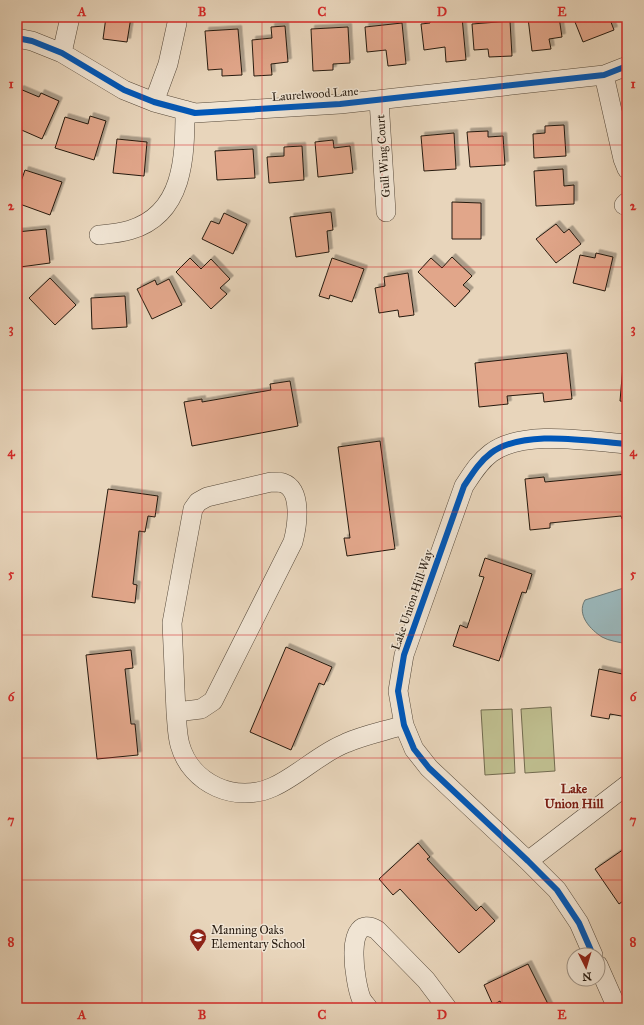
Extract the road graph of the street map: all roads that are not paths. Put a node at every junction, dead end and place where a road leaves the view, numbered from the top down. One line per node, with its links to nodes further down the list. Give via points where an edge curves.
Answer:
1 (70, 17): 4 (street)
2 (177, 23): 8 (street, via 168,64)
3 (17, 38): 4 (street, Laurelwood Lane, via 32,41)
4 (62, 54): 8 (street, Laurelwood Lane, via 124,90)
5 (627, 66): 6 (street, Laurelwood Lane)
6 (604, 75): 7 (street, Laurelwood Lane); 10 (street)
7 (379, 100): 9 (street, Laurelwood Lane, via 195,112); 11 (street, Gull Wing Court)
8 (154, 102): 9 (street, Laurelwood Lane)
9 (185, 110): 12 (street, via 182,168 169,202 156,216 141,226)
10 (627, 168)
11 (386, 212)
12 (99, 235)
13 (627, 444): 15 (street, Lake Union Hill Way, via 535,438 513,442 492,452 476,468 464,486 404,654 398,690)
14 (176, 712): 14 (street, via 172,623 193,509 198,502 207,497 271,482 284,483 295,497 298,523 293,542 213,701 201,709); 15 (street, via 180,745 190,767 211,786 241,793 256,793 272,788 345,743)
15 (404, 725): 17 (street, Lake Union Hill Way, via 414,749 429,768)
16 (627, 786): 17 (street)
17 (528, 860): 18 (street, Lake Union Hill Way, via 561,897 579,923)
18 (590, 947)
19 (606, 983): 22 (street)
20 (368, 1008): 21 (street, via 361,999 358,987 353,944 355,935 363,928 371,927 377,930 426,980)
21 (448, 1008)
22 (617, 1008)

